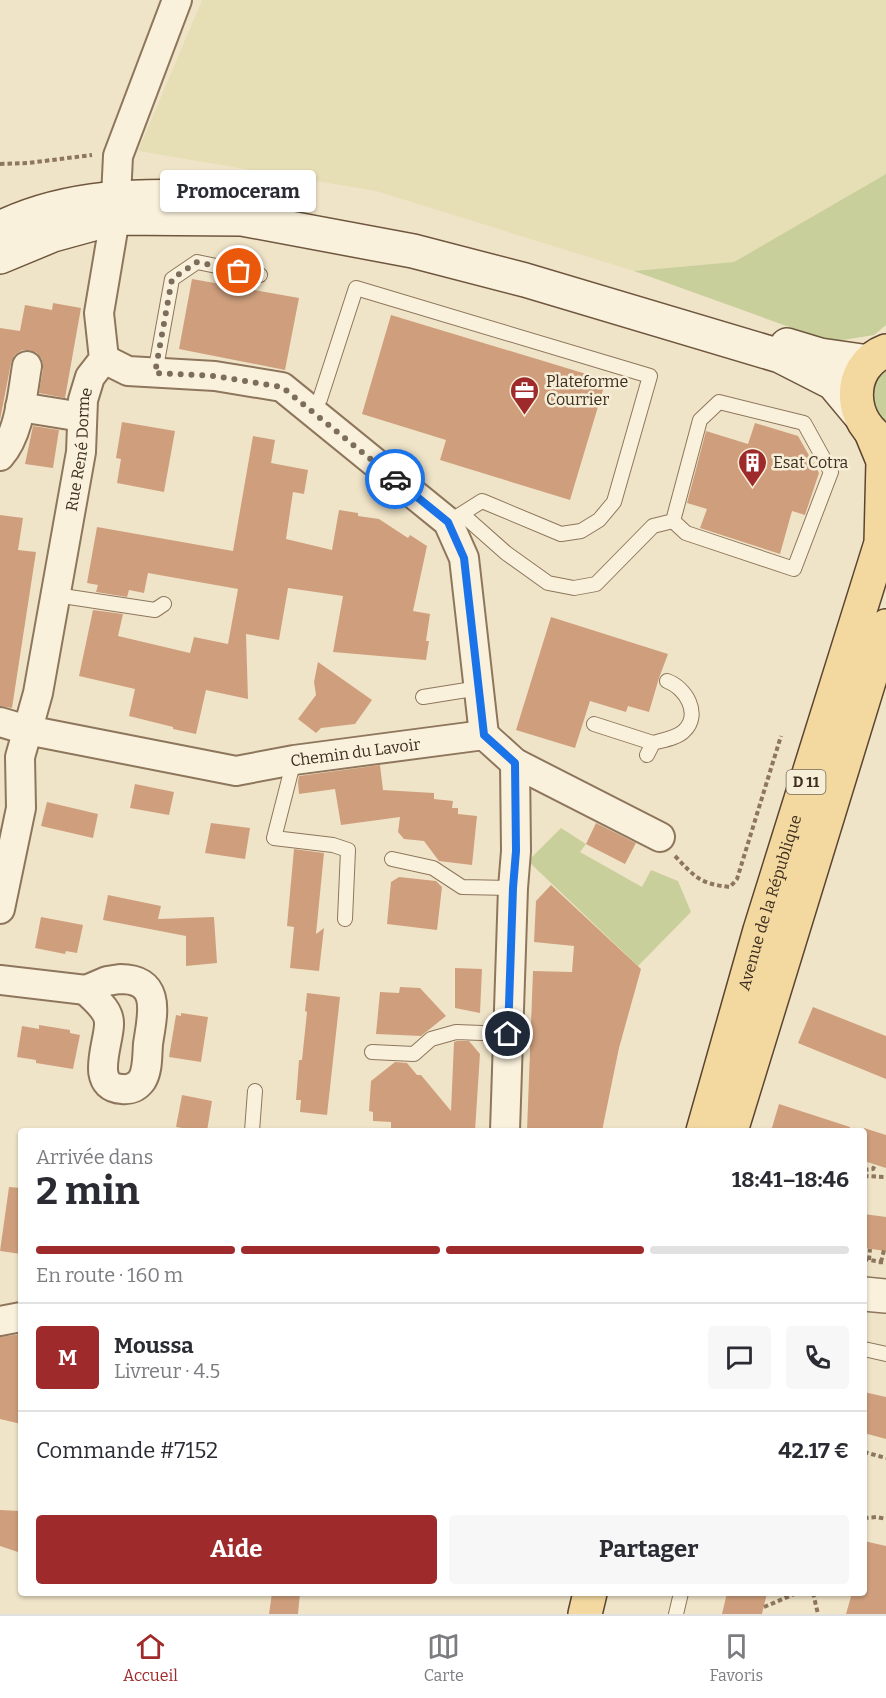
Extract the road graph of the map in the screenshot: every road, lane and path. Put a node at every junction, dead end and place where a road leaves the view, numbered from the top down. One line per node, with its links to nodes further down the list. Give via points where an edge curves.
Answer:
1 (177, 0): 2 (street)
2 (118, 156): 3 (path, via 84,155); 4 (street)
3 (0, 164)
4 (116, 208): 5 (main road, via 69,205); 6 (main road); 8 (main road, via 161,195 247,200 414,231 820,355); 9 (street, via 99,313); 15 (main road, via 242,219 413,251 525,280 780,356 833,383)
5 (0, 228)
6 (0, 257)
7 (260, 275): 11 (lane, via 197,262 172,279)
8 (878, 356): 15 (main road, Avenue de la République, via 861,373 856,386 855,399)
9 (104, 359): 11 (street, via 128,371); 14 (street, Rue René Dorme, via 90,377)
10 (27, 366): 12 (street)
11 (155, 373): 13 (street, via 215,376 282,387)
12 (20, 407): 14 (street); 16 (street, via 18,420)
13 (310, 410): 17 (street); 17 (lane, via 320,399 356,288 650,376 614,502 599,520 580,531 561,534 482,501)
14 (82, 417): 19 (street, Rue René Dorme, via 81,452)
15 (872, 429): 43 (main road, Avenue de la République / D 11, via 883,461 881,543 760,930)
16 (0, 456)
17 (455, 518): 18 (lane, via 548,583 574,588 596,584 653,526); 23 (street, via 464,558)
18 (673, 520): 18 (lane, via 686,533 794,569 831,472 804,423 719,402 700,420)
19 (56, 595): 20 (lane, via 155,610); 26 (street, Rue René Dorme, via 38,693)
20 (164, 604)
21 (886, 626): 44 (main road, Avenue de la République / D 11)
22 (667, 681): 25 (lane, via 675,684 690,703 692,718 684,731 650,749)
23 (479, 688): 24 (lane); 27 (street)
24 (423, 698)
25 (594, 724)
26 (13, 726): 29 (street, Chemin du Lavoir, via 236,771); 34 (street, Rue René Dorme, via 20,757 21,808)
27 (484, 735): 29 (street, Chemin du Lavoir); 30 (street)
28 (781, 736): 31 (path, via 737,879 730,886 710,885 693,875)
29 (294, 760): 35 (lane, via 274,838 333,844 348,850)
30 (515, 763): 31 (street); 33 (street)
31 (660, 837)
32 (392, 859): 33 (lane, via 433,868 462,887)
33 (513, 888): 38 (street)
34 (1, 899)
35 (345, 919)
36 (0, 980): 37 (street)
37 (86, 990)
38 (508, 1034): 39 (lane, via 456,1032 431,1039 414,1054); 42 (street)
39 (372, 1052)
40 (255, 1091): 41 (lane)
41 (252, 1128)
42 (505, 1128)
43 (704, 1128)
44 (732, 1128)
45 (875, 1165): 46 (path)
46 (867, 1170)
47 (867, 1176): 48 (path)
48 (886, 1177)
49 (870, 1249): 51 (path)
50 (884, 1250): 53 (path)
51 (867, 1257)
52 (867, 1260): 53 (path)
53 (881, 1262): 54 (path, via 881,1269)
54 (886, 1270)
55 (867, 1294): 56 (main road)
56 (886, 1296)
57 (18, 1318): 58 (street)
58 (0, 1321)
59 (867, 1350): 60 (lane)
60 (886, 1354)
61 (867, 1453): 62 (path)
62 (886, 1458)
63 (867, 1518): 64 (path)
64 (886, 1520)
65 (589, 1596): 70 (main road)
66 (680, 1596): 71 (lane)
67 (790, 1596): 69 (path)
68 (814, 1596): 72 (path)
69 (764, 1607)
70 (585, 1614)
71 (676, 1614)
72 (818, 1614)

